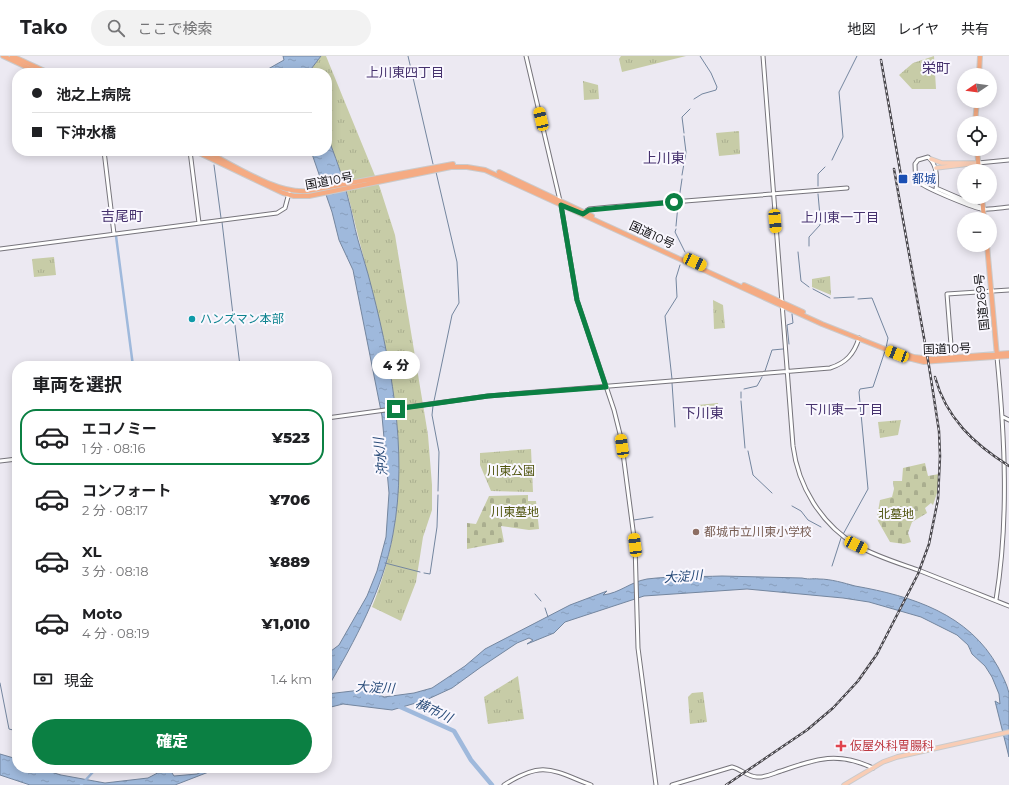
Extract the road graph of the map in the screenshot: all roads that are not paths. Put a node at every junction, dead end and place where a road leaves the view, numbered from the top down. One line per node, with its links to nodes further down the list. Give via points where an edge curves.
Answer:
1 (3, 56): 6 (highway)
2 (12, 56): 7 (highway)
3 (526, 56): 23 (street)
4 (763, 56): 22 (street)
5 (980, 56): 8 (highway)
6 (28, 68)
7 (38, 68)
8 (979, 68)
9 (105, 156): 29 (street)
10 (191, 156): 28 (street)
11 (205, 156): 21 (highway, 国道10号, via 274,190)
12 (215, 156): 21 (highway, 国道10号)
13 (978, 156): 16 (highway)
14 (931, 159): 16 (main road, via 942,164); 17 (street); 20 (street, via 922,158 915,164 919,182)
15 (1009, 160): 16 (street)
16 (978, 163): 17 (main road)
17 (936, 168): 20 (street)
18 (376, 180): 21 (highway, 国道10号); 21 (highway, 国道10号, via 312,195); 23 (highway, 国道10号, via 444,165 469,164 491,169)
19 (847, 188): 22 (street)
20 (936, 189): 26 (street)
21 (289, 193): 28 (street, via 285,208 277,213)
22 (772, 194): 27 (street, via 610,207); 34 (street)
23 (561, 203): 27 (highway, 国道10号); 40 (street, via 577,300)
24 (983, 204): 26 (highway)
25 (1009, 207): 26 (street)
26 (984, 209)
27 (583, 213): 34 (highway, 国道10号)
28 (199, 223): 29 (street)
29 (114, 234): 30 (street)
30 (0, 249)
31 (988, 252): 33 (highway, 国道269号)
32 (1009, 290): 33 (street)
33 (991, 291): 37 (highway, 国道269号); 38 (street, via 947,294)
34 (782, 304): 35 (highway, 国道10号); 39 (street)
35 (858, 339): 38 (highway, 国道10号, via 924,358); 39 (street, via 854,351 842,364 830,368)
36 (1009, 354): 37 (highway, 国道10号)
37 (997, 355): 38 (highway, 国道10号); 42 (street)
38 (952, 359)
39 (787, 371): 40 (street); 46 (street, via 794,458 808,495 831,525 845,537 873,553)
40 (606, 387): 41 (street, via 488,396); 52 (street, via 621,438 636,568 639,655)
41 (332, 417)
42 (1003, 417): 43 (street); 46 (street, via 1007,522 1003,572)
43 (1009, 420)
44 (12, 460): 45 (street)
45 (0, 461)
46 (996, 600): 47 (street)
47 (1009, 606)
48 (1009, 732): 49 (main road, via 897,757)
49 (873, 768): 53 (street, via 843,759 823,758 764,777 756,777 732,767); 54 (main road)
50 (504, 785): 51 (street, via 533,770 546,769)
51 (591, 785)
52 (656, 785)
53 (672, 785)
54 (844, 785)

